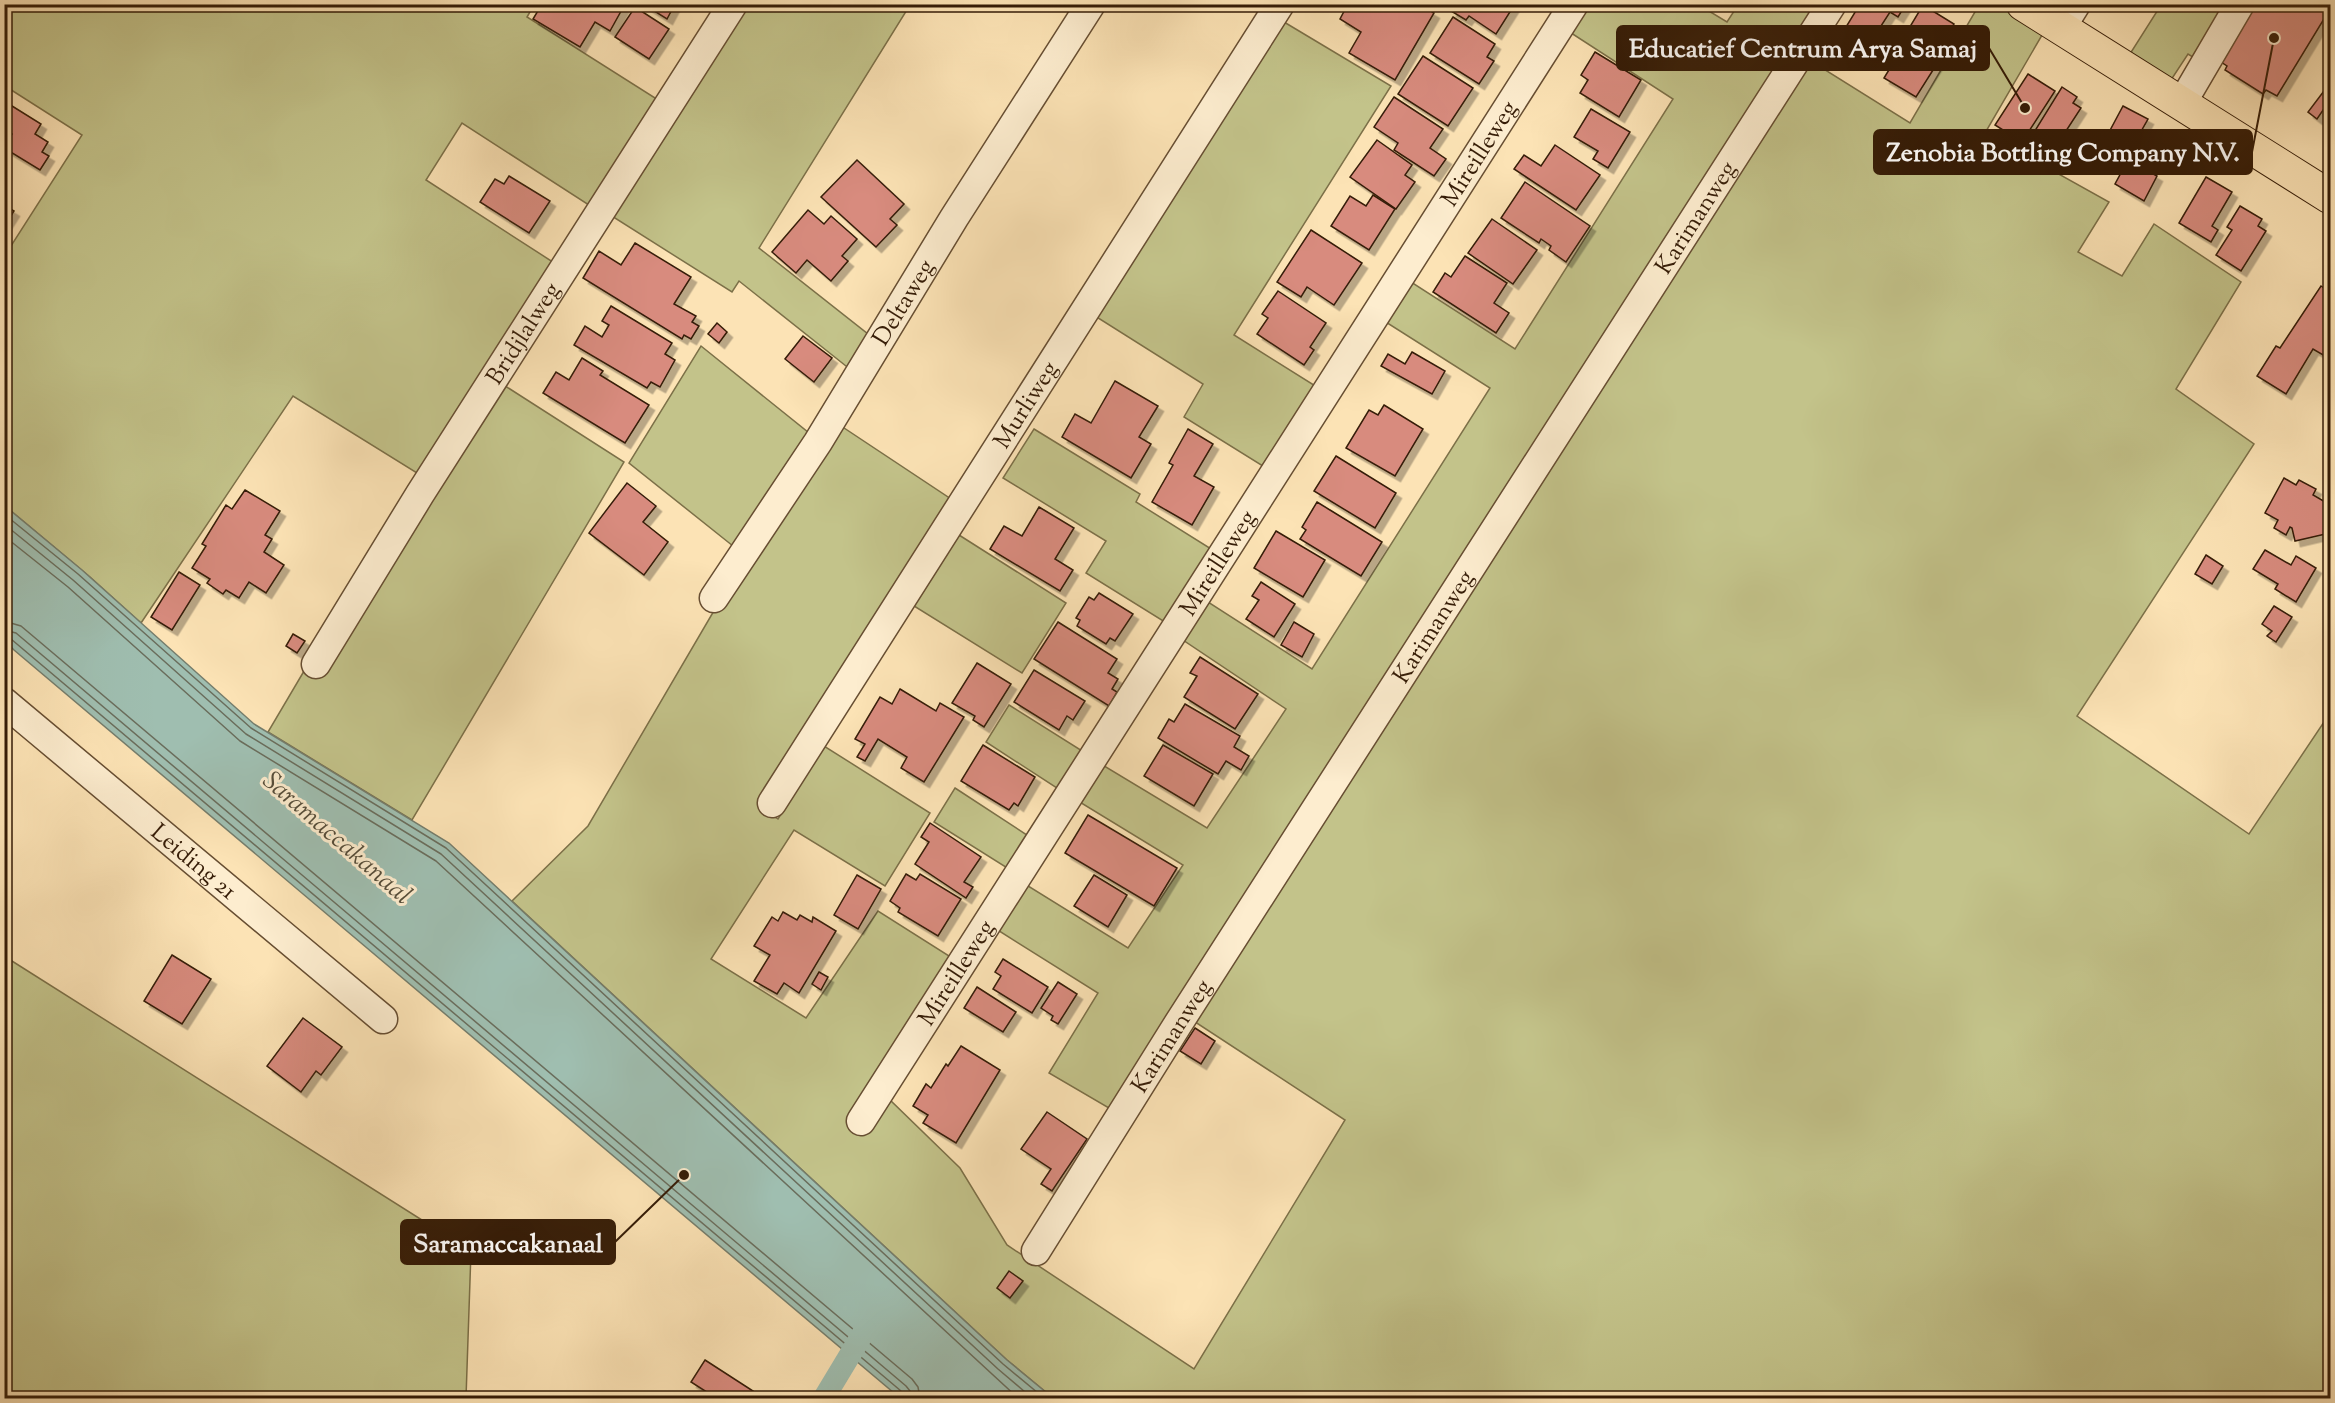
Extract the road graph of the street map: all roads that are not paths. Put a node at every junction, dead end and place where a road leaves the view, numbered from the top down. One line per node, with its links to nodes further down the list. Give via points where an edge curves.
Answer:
1 (733, 4): 12 (street, Bridjlalweg)
2 (1091, 4): 11 (street, Deltaweg, via 954,218 818,442)
3 (1280, 4): 14 (street, Murliweg)
4 (1574, 4): 16 (street, Mireilleweg)
5 (1832, 4): 17 (street, Karimanweg)
6 (2023, 4): 8 (main road)
7 (2240, 4): 9 (street)
8 (2068, 16): 9 (main road)
9 (2182, 103): 10 (main road)
10 (2331, 197)
11 (714, 598)
12 (316, 664)
13 (4, 702): 15 (street, Leiding 21)
14 (772, 803)
15 (383, 1019)
16 (861, 1121)
17 (1036, 1251)

